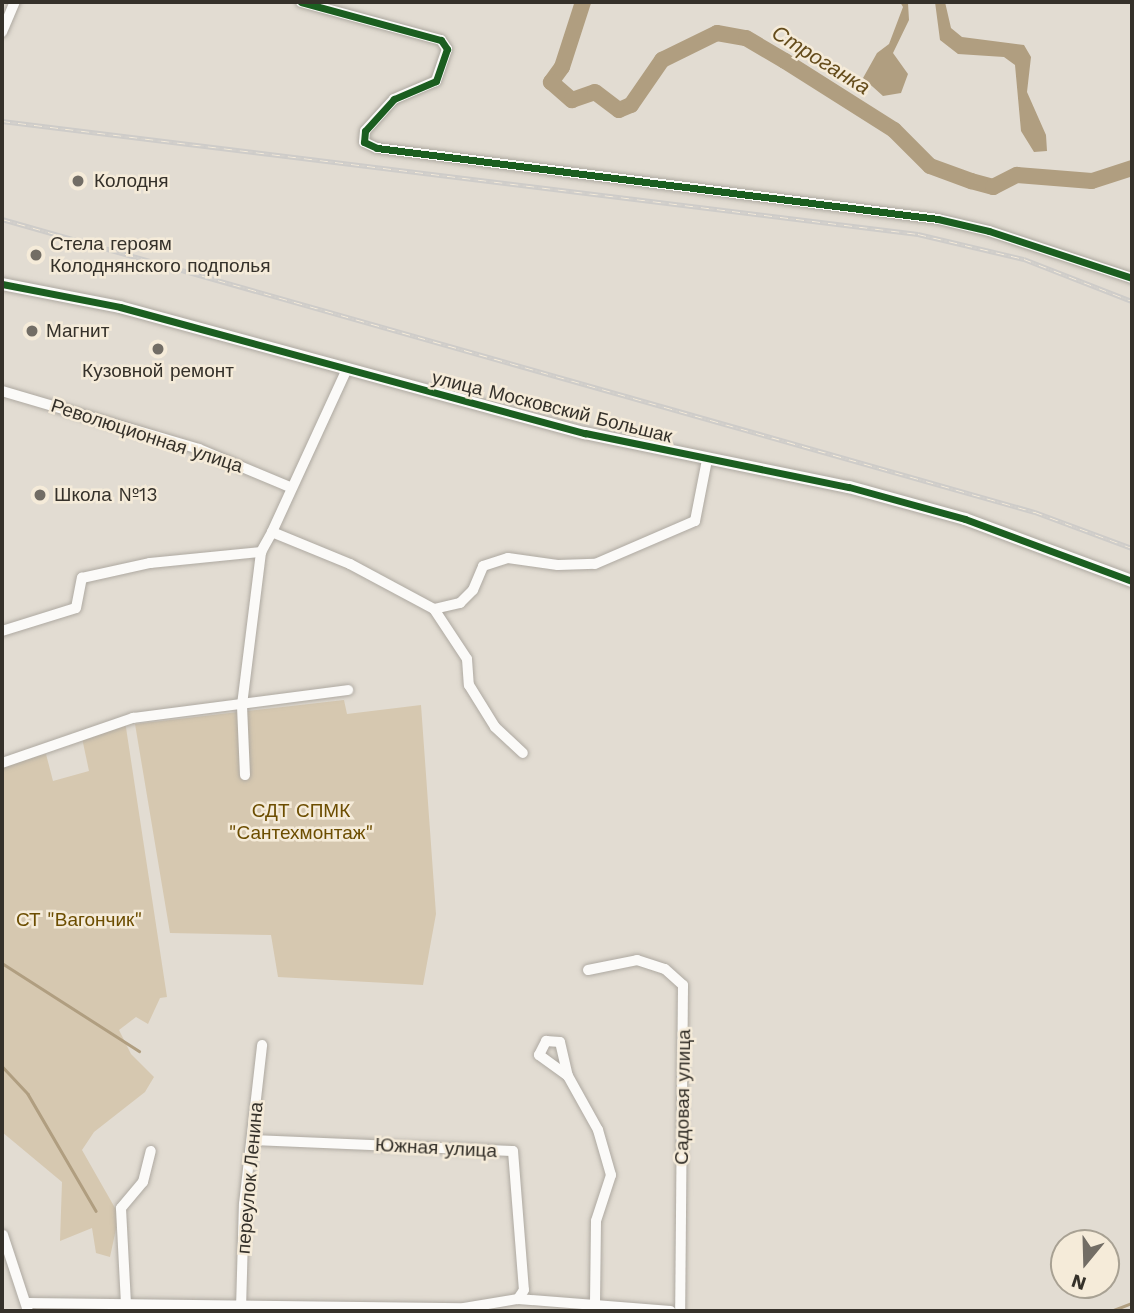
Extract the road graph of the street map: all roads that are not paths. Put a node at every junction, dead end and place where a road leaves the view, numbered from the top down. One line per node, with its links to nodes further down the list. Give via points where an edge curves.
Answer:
1 (15, 2): 3 (street)
2 (301, 2): 4 (street, via 441,40 447,49 438,78 394,99 365,131 364,142 398,152 517,169 938,219)
3 (2, 32)
4 (1132, 278)
5 (2, 284): 6 (street, улица Московский Большак, via 120,307)
6 (346, 371): 8 (street, улица Московский Большак); 9 (street)
7 (2, 391): 9 (street, Революционная улица, via 200,449)
8 (707, 460): 12 (street, улица Московский Большак, via 849,487 965,519); 13 (street, via 695,521 595,564 558,565 508,558 483,566 473,590 460,603)
9 (290, 487): 10 (street)
10 (271, 532): 11 (street); 13 (street, via 350,564)
11 (261, 552): 14 (street, via 150,563 82,578 76,608); 16 (street)
12 (1132, 581)
13 (434, 609): 17 (street, via 467,659 469,685 495,727)
14 (2, 631)
15 (348, 690): 16 (street)
16 (243, 705): 18 (street, via 133,718); 19 (street)
17 (523, 752)
18 (2, 763)
19 (245, 775)
20 (589, 970): 33 (street, Садовая улица, via 638,960 665,969 683,985)
21 (262, 1045): 23 (street, переулок Ленина)
22 (568, 1076): 28 (street, via 598,1130 611,1175 596,1222)
23 (252, 1140): 26 (street, Южная улица, via 513,1151); 30 (street, переулок Ленина, via 244,1204)
24 (151, 1151): 27 (street, via 143,1182 121,1208)
25 (3, 1235): 29 (street)
26 (521, 1294): 28 (street, via 531,1300); 31 (street)
27 (126, 1304): 29 (street); 30 (street)
28 (595, 1305): 32 (street)
29 (28, 1307)
30 (241, 1308): 31 (street)
31 (464, 1310)
32 (671, 1311)
33 (680, 1311)

